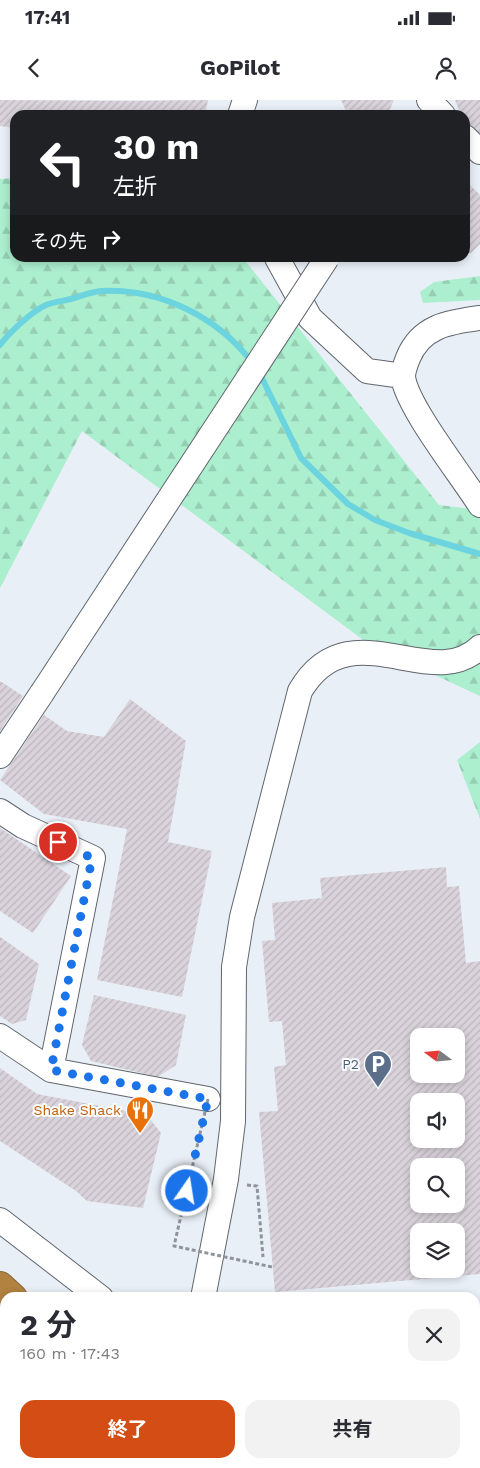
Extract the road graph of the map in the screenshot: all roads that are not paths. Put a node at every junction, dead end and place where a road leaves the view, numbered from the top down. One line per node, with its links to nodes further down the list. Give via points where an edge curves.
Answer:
1 (470, 142): 2 (street)
2 (480, 152)
3 (279, 262): 6 (street, via 310,318 324,332 367,371)
4 (323, 262): 9 (street, bridge)
5 (480, 318): 6 (street, via 448,322 432,328 418,340)
6 (403, 376): 7 (street, via 416,409)
7 (480, 505)
8 (478, 648): 16 (street, via 459,660 435,661 351,653 322,665 300,692 242,917 234,967 233,1121 226,1179)
9 (0, 756)
10 (0, 810): 12 (street, via 24,826 92,858)
11 (0, 1036): 12 (street)
12 (51, 1070): 13 (street)
13 (208, 1099)
14 (0, 1220): 15 (street)
15 (93, 1292)
16 (204, 1292)

